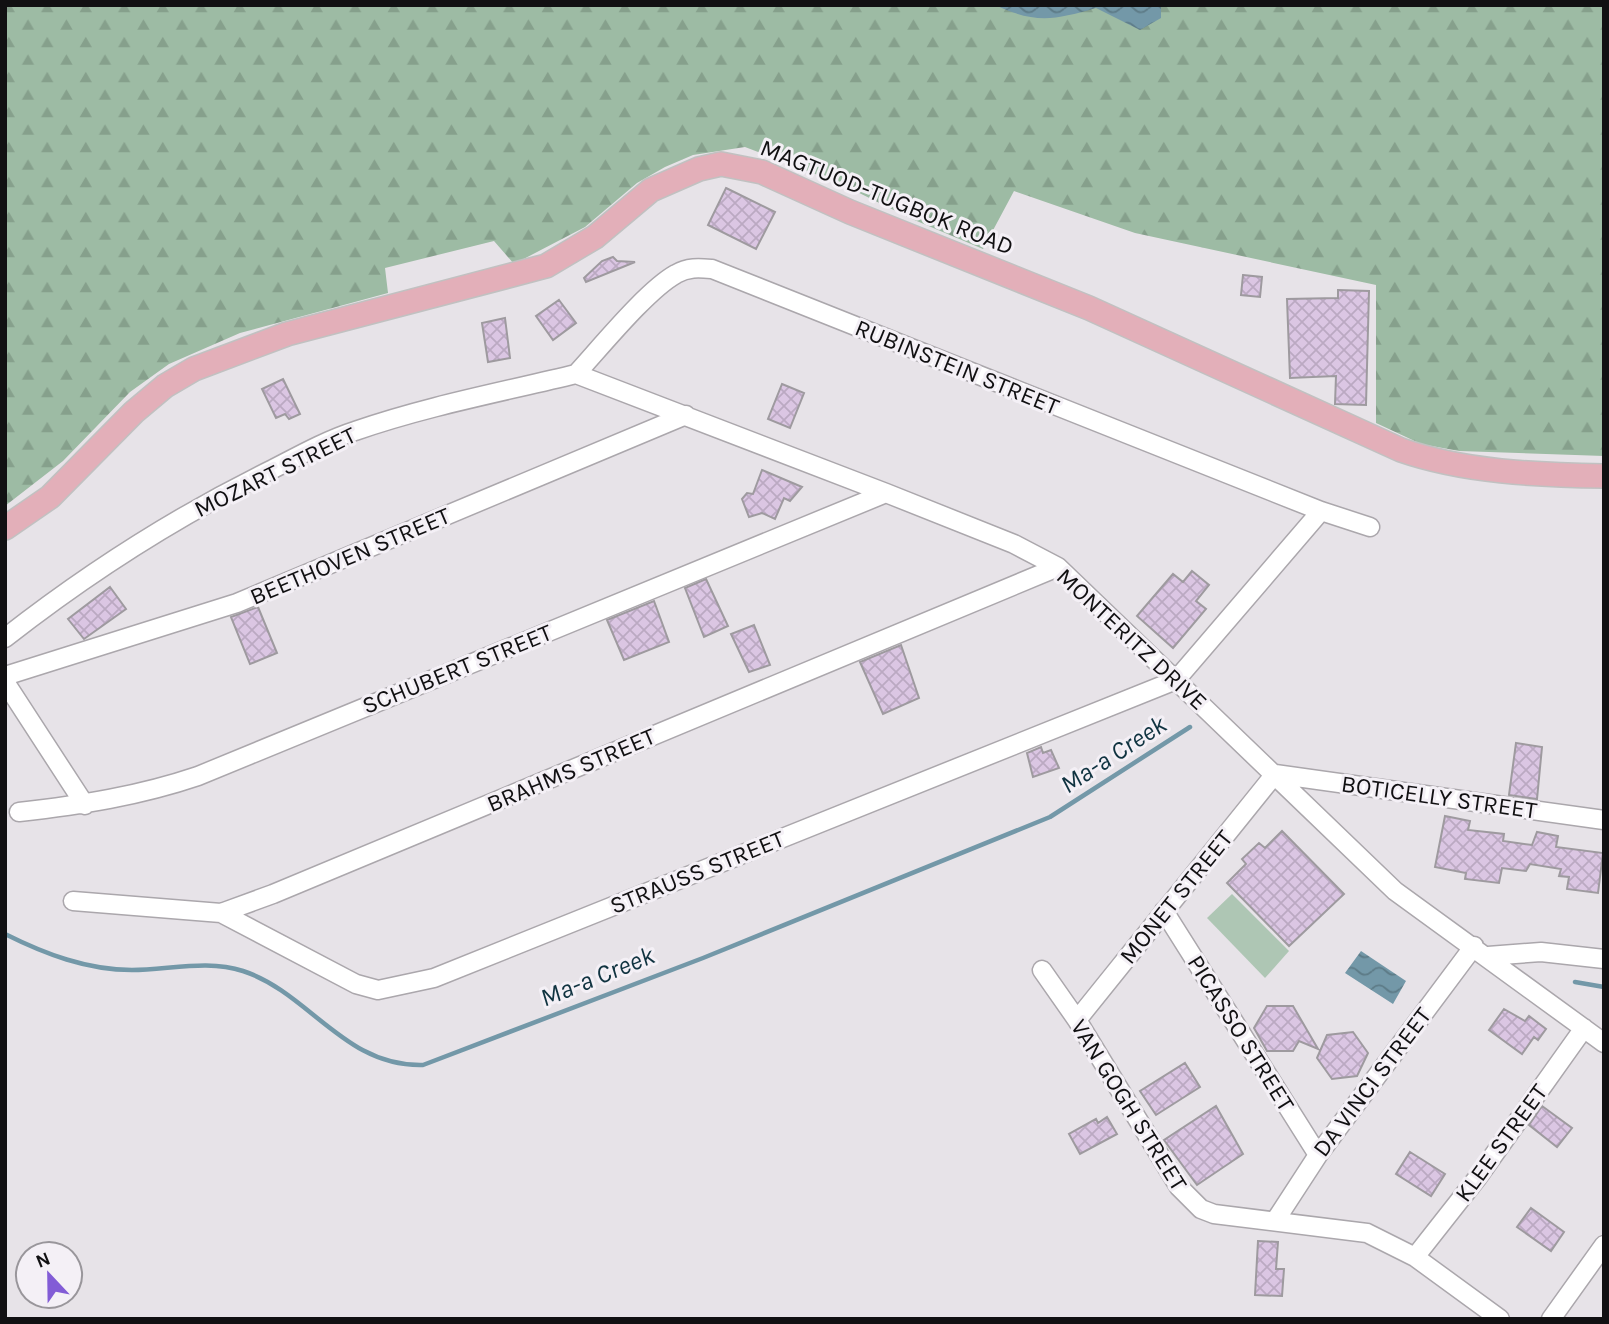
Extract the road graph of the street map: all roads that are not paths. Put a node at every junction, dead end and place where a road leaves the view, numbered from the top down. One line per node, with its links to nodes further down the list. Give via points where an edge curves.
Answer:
1 (576, 374): 2 (street, MONTERITZ DRIVE); 5 (street, RUBINSTEIN STREET, via 676,274 696,267 712,269); 9 (street, MOZART STREET, via 406,415 302,454 146,538)
2 (686, 415): 4 (street, MONTERITZ DRIVE); 10 (street, BEETHOVEN STREET, via 237,603)
3 (1604, 476): 7 (main road, MAGTUOD-TUGBOK ROAD, via 1429,460 1089,308 762,172 721,164 651,190 595,237 546,267 287,334 194,369 134,412 50,497)
4 (886, 493): 8 (street, MONTERITZ DRIVE, via 1014,544); 14 (street, SCHUBERT STREET, via 198,776 148,793)
5 (1321, 511): 6 (street, RUBINSTEIN STREET); 11 (street)
6 (1370, 527)
7 (5, 528)
8 (1058, 567): 11 (street, MONTERITZ DRIVE); 19 (street, BRAHMS STREET)
9 (5, 638)
10 (5, 676)
11 (1176, 680): 13 (street, MONTERITZ DRIVE); 19 (street, STRAUSS STREET, via 434,978 404,986 378,990 356,984)
12 (5, 682): 14 (street)
13 (1275, 774): 16 (street, BOTICELLY STREET); 18 (street, MONET STREET); 20 (street, MONTERITZ DRIVE, via 1368,868)
14 (85, 805): 15 (street, SCHUBERT STREET)
15 (19, 812)
16 (1604, 820)
17 (73, 901): 19 (street, BRAHMS STREET)
18 (1164, 911): 23 (street, MONET STREET); 26 (street, PICASSO STREET)
19 (221, 913)
20 (1481, 951): 21 (street); 24 (street, MONTERITZ DRIVE); 26 (street, DA VINCI STREET)
21 (1604, 959)
22 (1042, 970): 23 (street, VAN GOGH STREET)
23 (1077, 1020): 27 (street, VAN GOGH STREET, via 1189,1200 1214,1214)
24 (1584, 1028): 25 (street, MONTERITZ DRIVE); 29 (street, KLEE STREET)
25 (1604, 1043)
26 (1318, 1155): 27 (street, DA VINCI STREET)
27 (1275, 1220): 29 (street, VAN GOGH STREET, via 1367,1233)
28 (1604, 1245): 31 (street)
29 (1415, 1257): 30 (street, VAN GOGH STREET)
30 (1500, 1319)
31 (1551, 1319)

